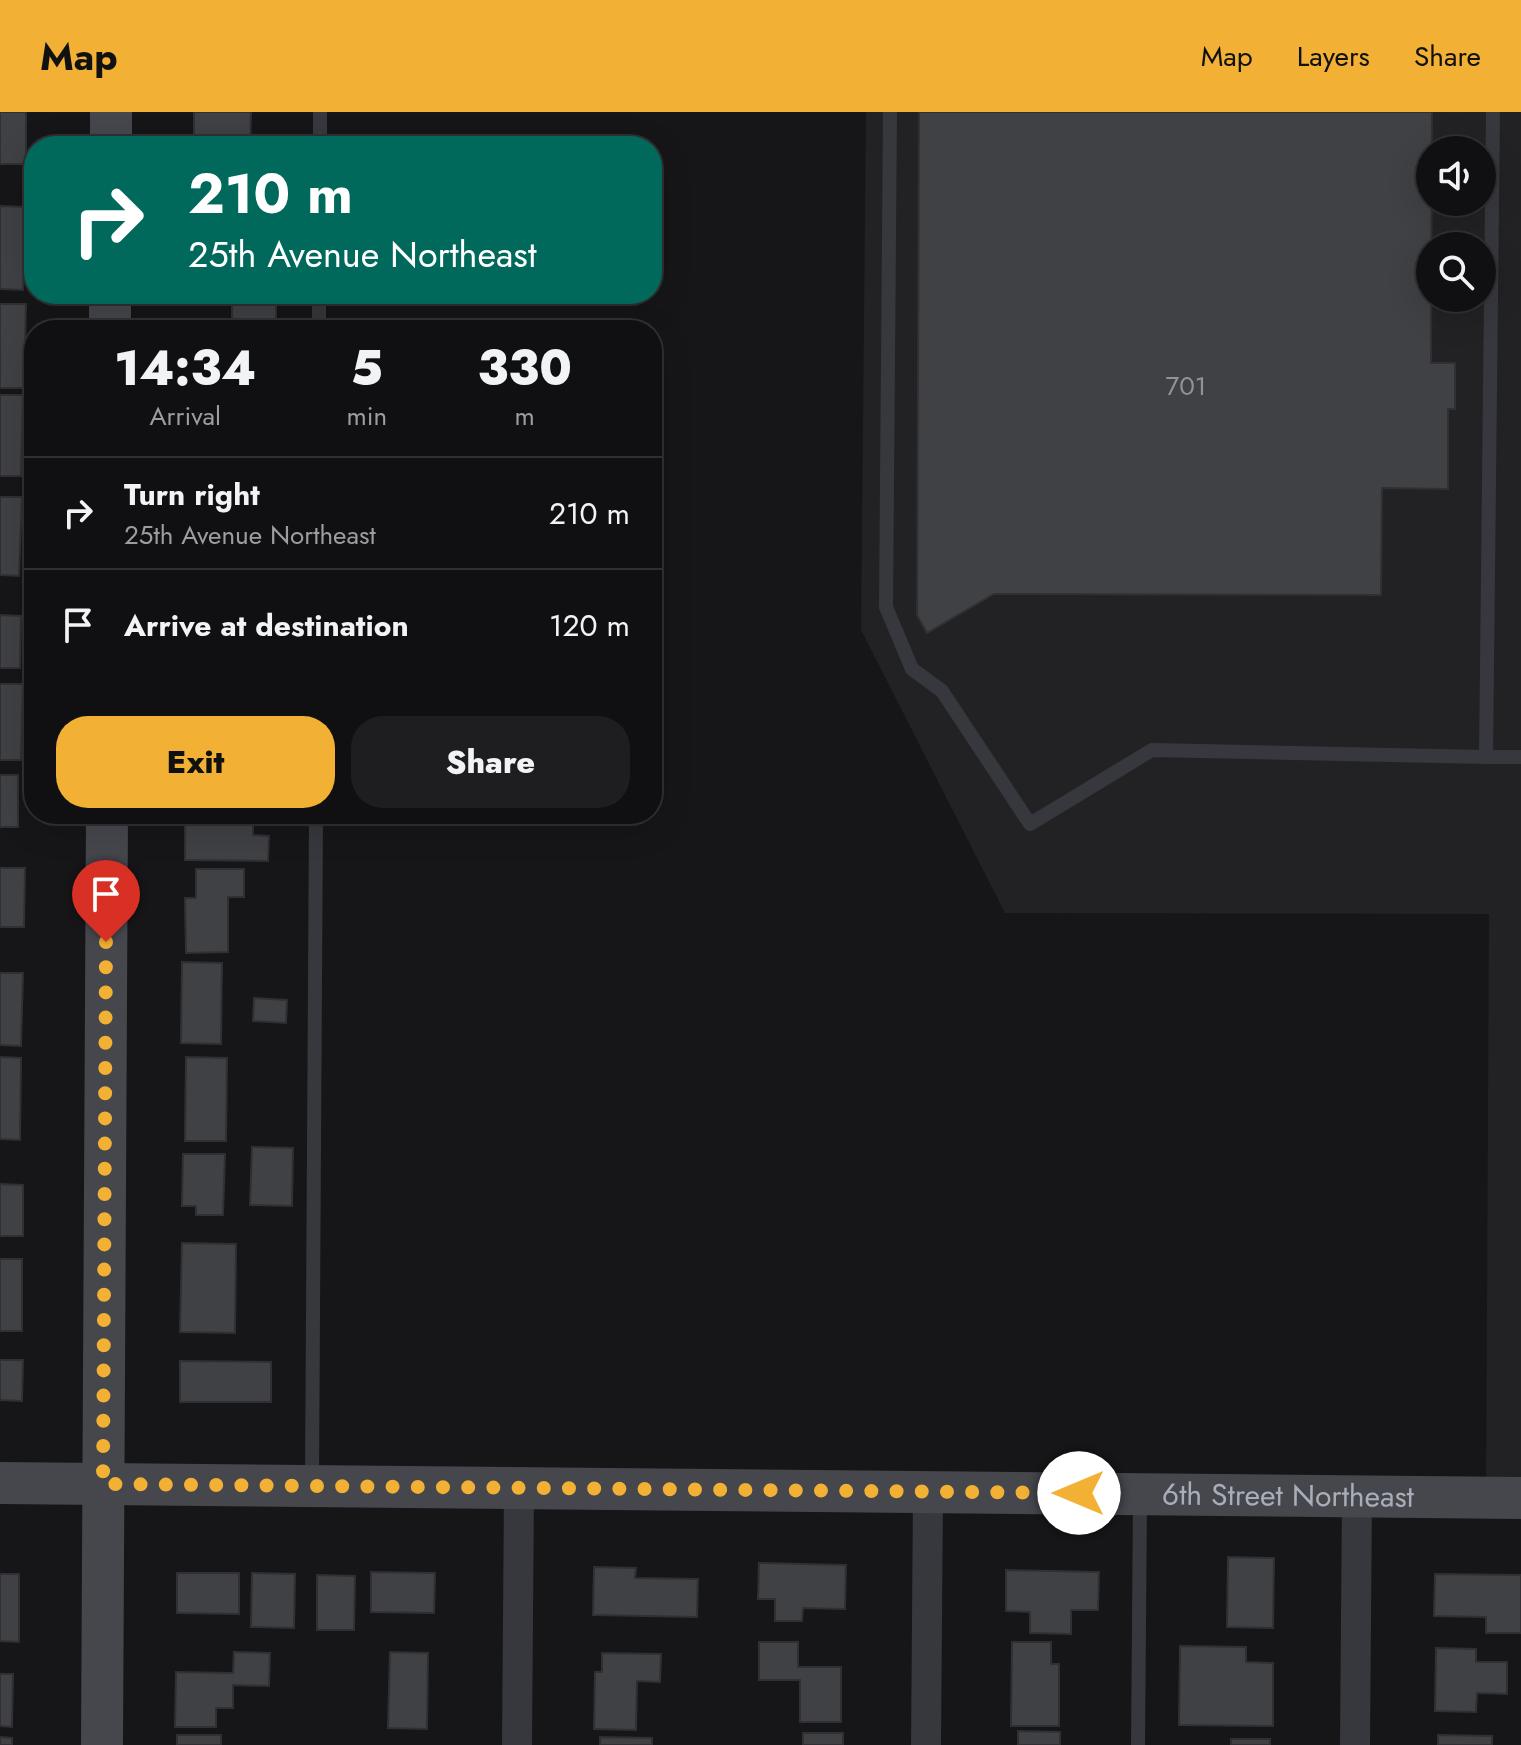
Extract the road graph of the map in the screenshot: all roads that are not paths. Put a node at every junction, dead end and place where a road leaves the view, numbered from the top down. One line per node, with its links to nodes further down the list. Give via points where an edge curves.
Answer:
1 (111, 112): 5 (street)
2 (320, 112): 6 (lane)
3 (890, 112): 7 (lane, via 886,607 912,669 942,691 1030,824 1152,750)
4 (1493, 112): 7 (lane)
5 (111, 136)
6 (320, 136)
7 (1486, 757): 8 (lane)
8 (1521, 757)
9 (107, 824): 12 (street)
10 (316, 824): 13 (lane)
11 (0, 1483): 12 (street, 6th Street Northeast)
12 (103, 1484): 13 (street, 6th Street Northeast); 19 (street)
13 (312, 1486): 14 (street, 6th Street Northeast)
14 (519, 1488): 15 (street, 6th Street Northeast); 20 (street)
15 (928, 1492): 16 (street, 6th Street Northeast); 21 (street)
16 (1140, 1494): 17 (street, 6th Street Northeast); 22 (lane)
17 (1357, 1496): 18 (street, 6th Street Northeast); 23 (street)
18 (1521, 1498)
19 (102, 1745)
20 (517, 1745)
21 (926, 1745)
22 (1138, 1745)
23 (1355, 1745)

